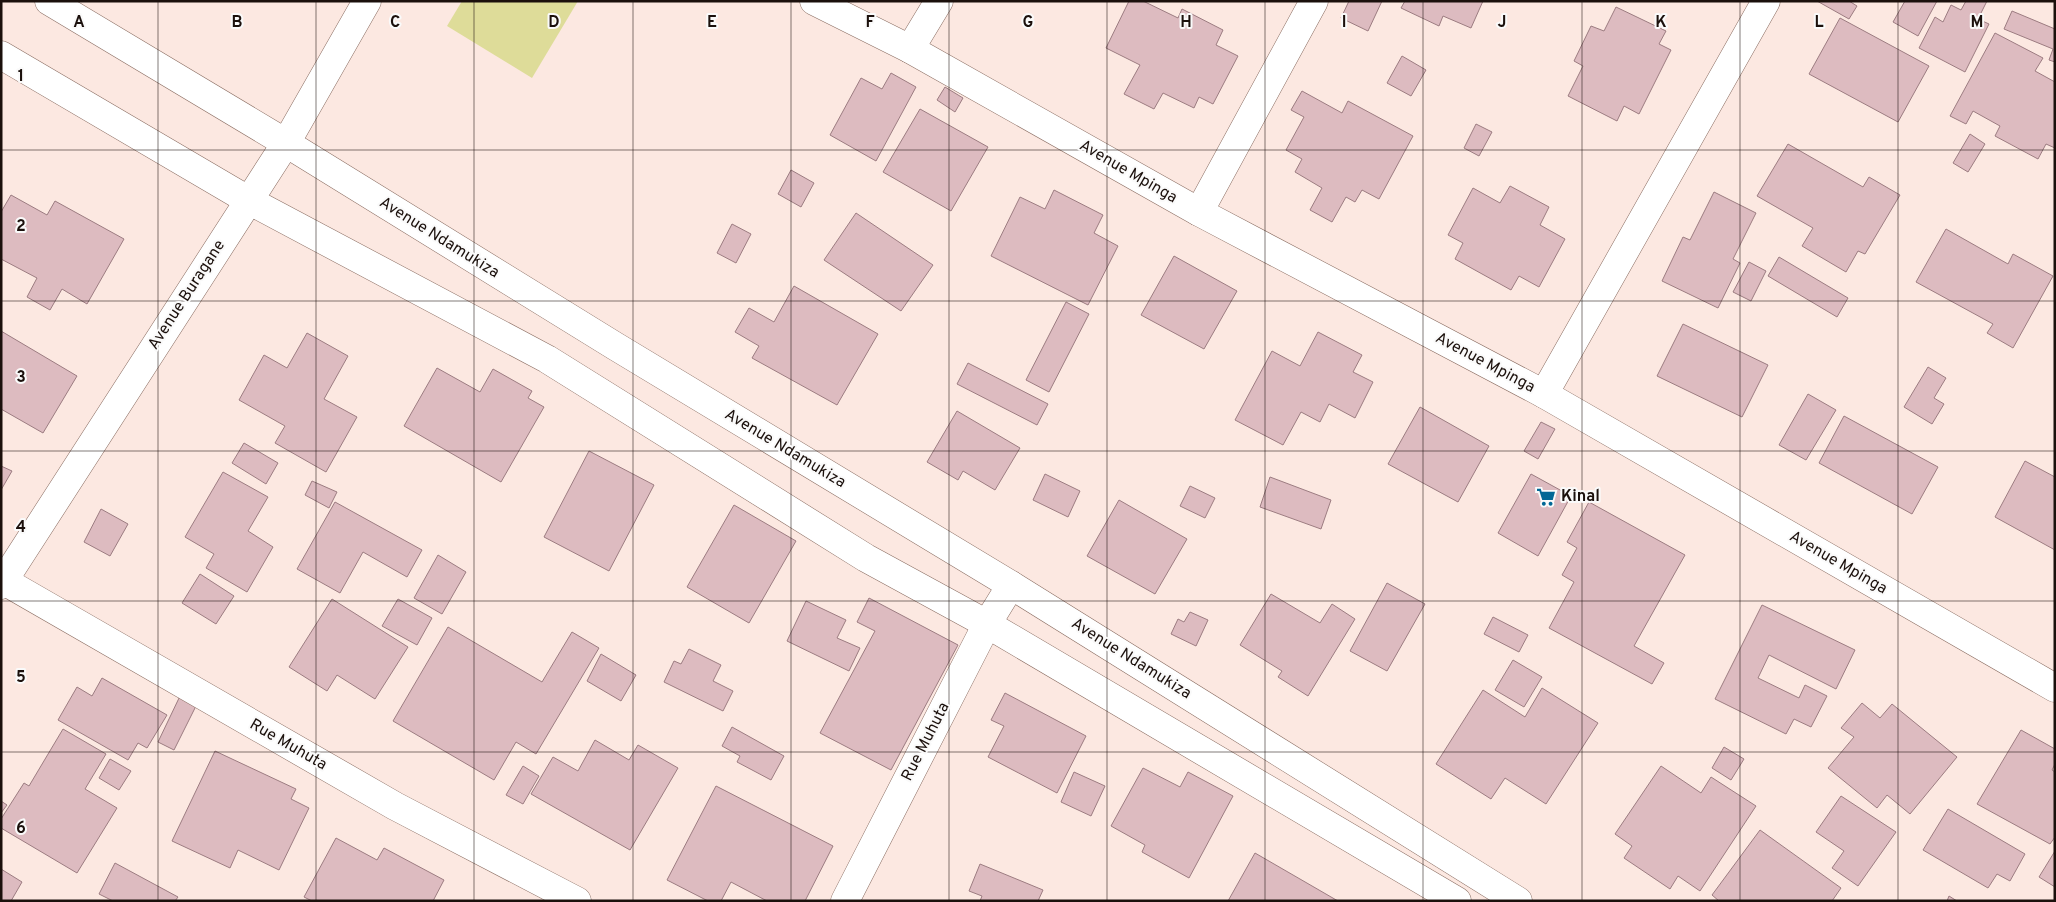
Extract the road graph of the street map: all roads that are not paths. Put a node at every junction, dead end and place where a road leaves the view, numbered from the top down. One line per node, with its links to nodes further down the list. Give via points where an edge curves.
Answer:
1 (49, 1): 9 (street, Avenue Ndamukiza)
2 (368, 1): 9 (street, Avenue Buragane)
3 (814, 1): 7 (street, Avenue Mpinga)
4 (938, 1): 7 (street)
5 (1314, 1): 11 (street)
6 (1766, 1): 12 (street)
7 (910, 49): 11 (street, Avenue Mpinga)
8 (1, 55): 10 (street)
9 (286, 143): 10 (street, Avenue Buragane); 14 (street, Avenue Ndamukiza)
10 (248, 200): 13 (street, Avenue Buragane); 15 (street, via 547,359 866,558)
11 (1199, 212): 12 (street, Avenue Mpinga)
12 (1544, 394): 16 (street, Avenue Mpinga)
13 (2, 583): 17 (street, Rue Muhuta, via 395,806)
14 (1011, 585): 15 (street, Rue Muhuta); 20 (street, Avenue Ndamukiza)
15 (987, 624): 18 (street, Rue Muhuta); 19 (street)
16 (2055, 688)
17 (577, 901)
18 (844, 901)
19 (1457, 901)
20 (1518, 901)

